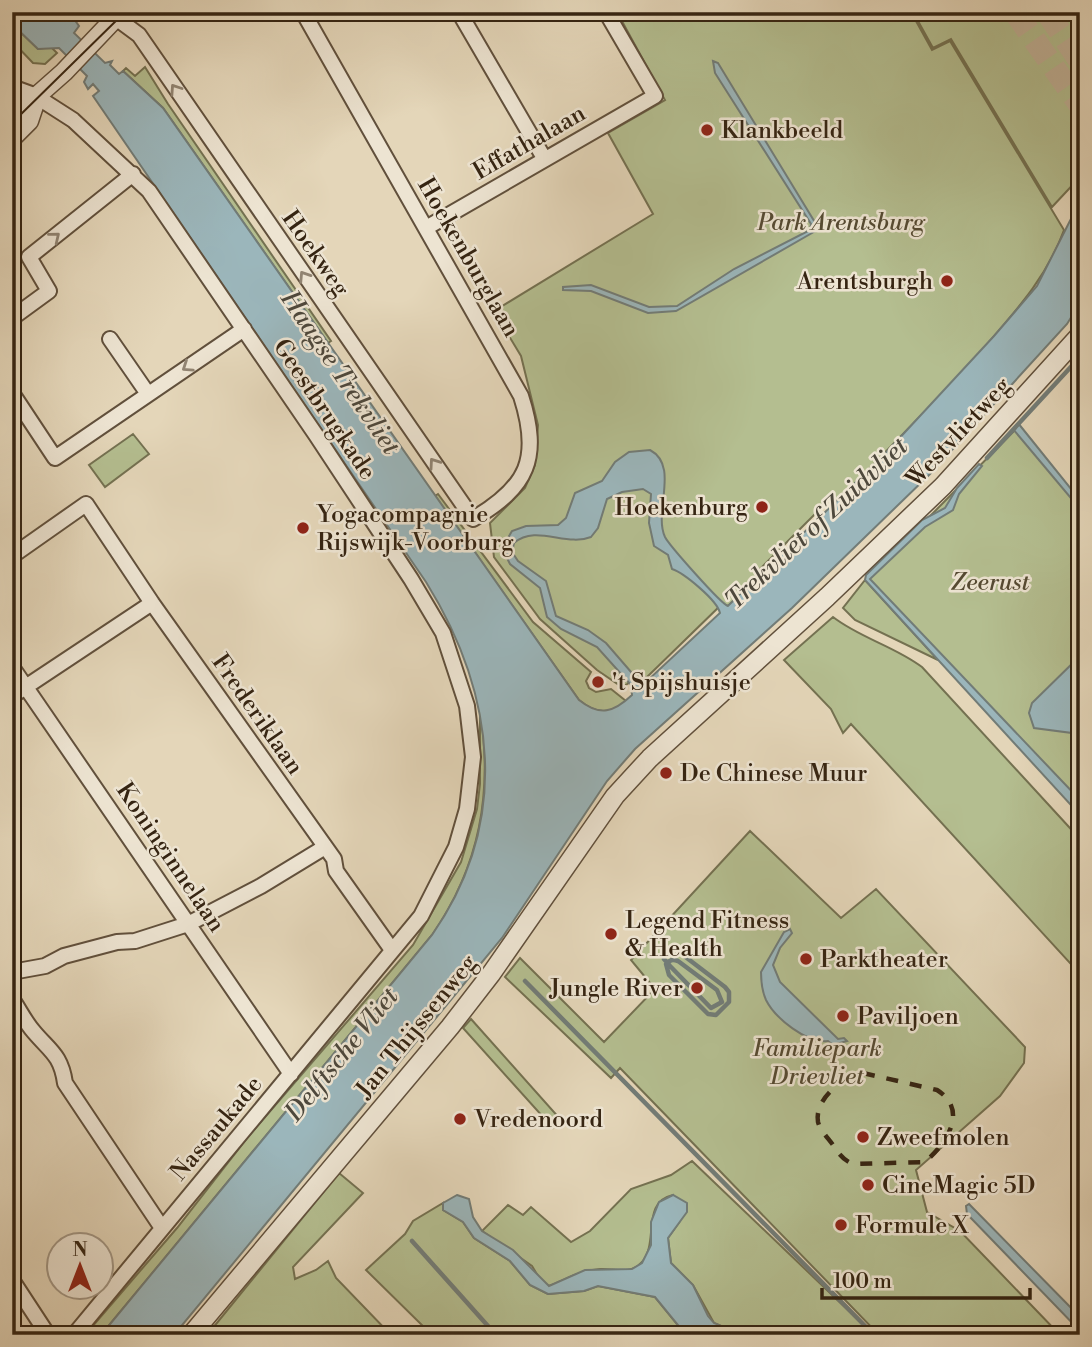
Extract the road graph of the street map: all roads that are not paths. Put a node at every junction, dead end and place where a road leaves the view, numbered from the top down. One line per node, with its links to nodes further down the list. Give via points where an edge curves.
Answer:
1 (303, 12): 11 (street, Hoekenburglaan)
2 (458, 12): 9 (street)
3 (606, 12): 9 (street, Effathalaan, via 655,96)
4 (117, 14): 6 (street); 18 (street, Hoekweg, one-way to 4, via 139,35)
5 (12, 87): 6 (street, Geestbrugkade)
6 (37, 97): 7 (street); 8 (street, via 29,121); 10 (street, Geestbrugkade, via 73,120)
7 (12, 118)
8 (12, 138)
9 (544, 158): 11 (street, Effathalaan)
10 (133, 174): 12 (street, one-way to 10, via 49,291 29,257); 13 (street, Geestbrugkade)
11 (426, 228): 18 (street, Hoekenburglaan, via 513,379 528,422 529,453 519,483 502,502)
12 (12, 318)
13 (244, 329): 17 (street, one-way to 17); 27 (street, Geestbrugkade, via 443,633 467,706 473,757 467,809 456,847 421,916)
14 (1080, 335): 24 (street, Westvlietweg, via 943,486 867,559 835,606 782,638)
15 (110, 339): 17 (street)
16 (12, 393): 17 (street, via 55,458)
17 (148, 394)
18 (473, 519)
19 (12, 556): 20 (street, Frederiklaan, via 86,504)
20 (152, 603): 22 (street); 25 (street, Frederiklaan)
21 (12, 667): 22 (street, Koninginnelaan)
22 (26, 686): 23 (street); 26 (street, Koninginnelaan)
23 (12, 696)
24 (669, 742): 35 (street, Jan Thijssenweg, via 615,796 491,974)
25 (325, 847): 26 (street); 27 (street, Frederiklaan, via 336,871)
26 (188, 924): 28 (street); 30 (street, Koninginnelaan)
27 (392, 950): 30 (street, Nassaukade)
28 (12, 972)
29 (12, 999): 31 (street, via 35,1034 45,1039 62,1065 65,1083)
30 (291, 1074): 31 (street, Nassaukade)
31 (162, 1228): 34 (street, Nassaukade)
32 (12, 1280): 33 (street)
33 (48, 1335)
34 (74, 1335)
35 (191, 1335)

